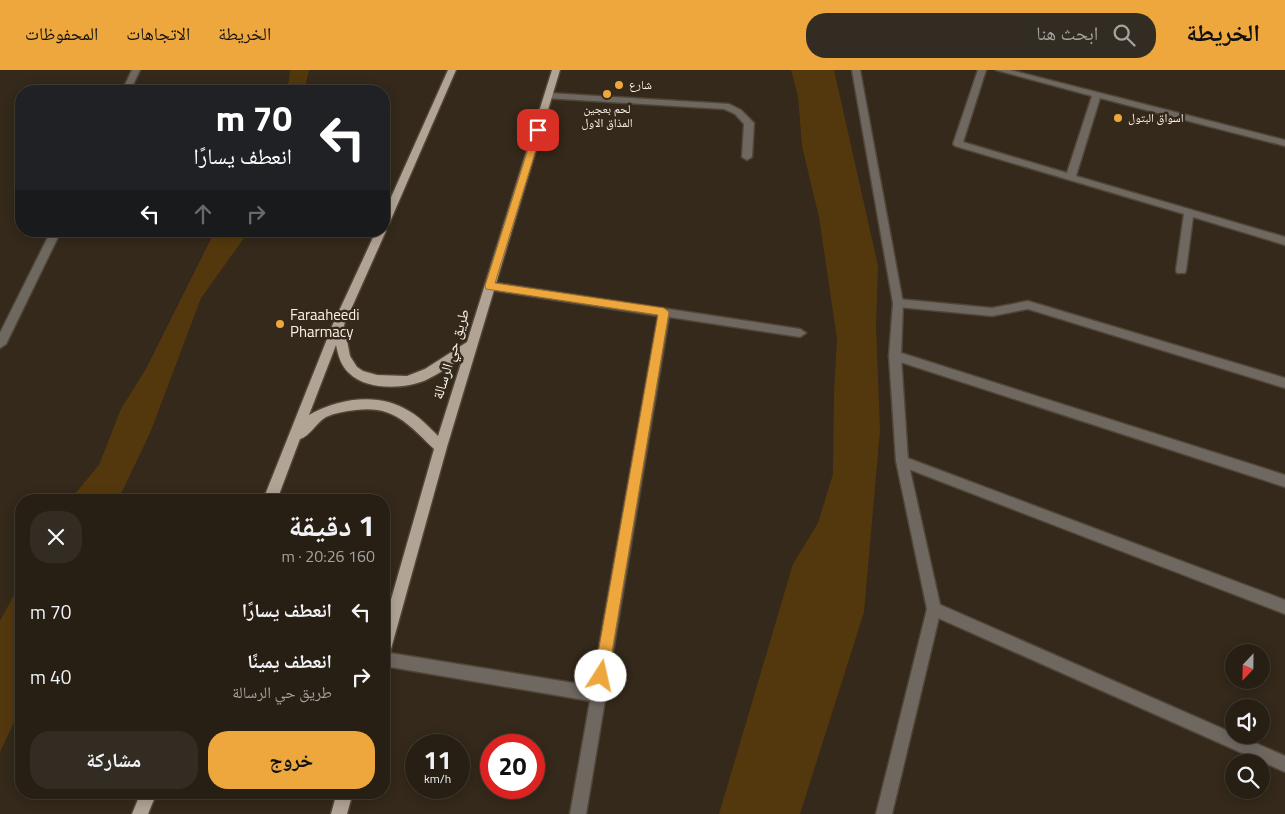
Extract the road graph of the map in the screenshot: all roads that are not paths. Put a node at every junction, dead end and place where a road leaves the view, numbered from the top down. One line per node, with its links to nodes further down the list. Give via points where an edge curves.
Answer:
1 (136, 70): 7 (street)
2 (452, 70): 13 (main road)
3 (556, 70): 9 (main road, طريق حي الرسالة)
4 (856, 70): 20 (street)
5 (982, 70): 12 (street, via 958,144)
6 (1000, 70): 8 (street)
7 (129, 85)
8 (1097, 95): 10 (street); 12 (street)
9 (548, 96): 11 (street, via 726,106 749,123); 19 (main road, طريق حي الرسالة)
10 (1285, 143)
11 (747, 157)
12 (1071, 177): 14 (street)
13 (390, 210)
14 (1189, 212): 17 (street); 18 (street)
15 (53, 237): 24 (street)
16 (378, 237): 22 (main road)
17 (1285, 240)
18 (1181, 270)
19 (490, 286): 21 (street); 25 (main road, طريق حي الرسالة)
20 (898, 303): 26 (street); 27 (street, via 992,312 1028,305)
21 (664, 312): 23 (street); 37 (street)
22 (339, 324): 25 (main road, via 344,355 354,371 372,380 400,382 422,377); 28 (main road)
23 (800, 333)
24 (0, 344)
25 (472, 345): 29 (main road, طريق حي الرسالة)
26 (895, 356): 30 (street); 31 (street)
27 (1285, 383)
28 (294, 440): 29 (main road, via 313,419 337,408 362,404 386,406 406,414); 32 (main road)
29 (441, 447): 35 (main road, طريق حي الرسالة)
30 (902, 461): 33 (street); 34 (street)
31 (1285, 481)
32 (272, 494)
33 (1285, 607)
34 (934, 609): 38 (street); 44 (street)
35 (390, 628)
36 (390, 659): 37 (street)
37 (598, 695): 43 (street)
38 (1285, 764)
39 (146, 799): 41 (main road)
40 (343, 799): 42 (main road)
41 (140, 814)
42 (339, 814)
43 (578, 814)
44 (884, 814)

